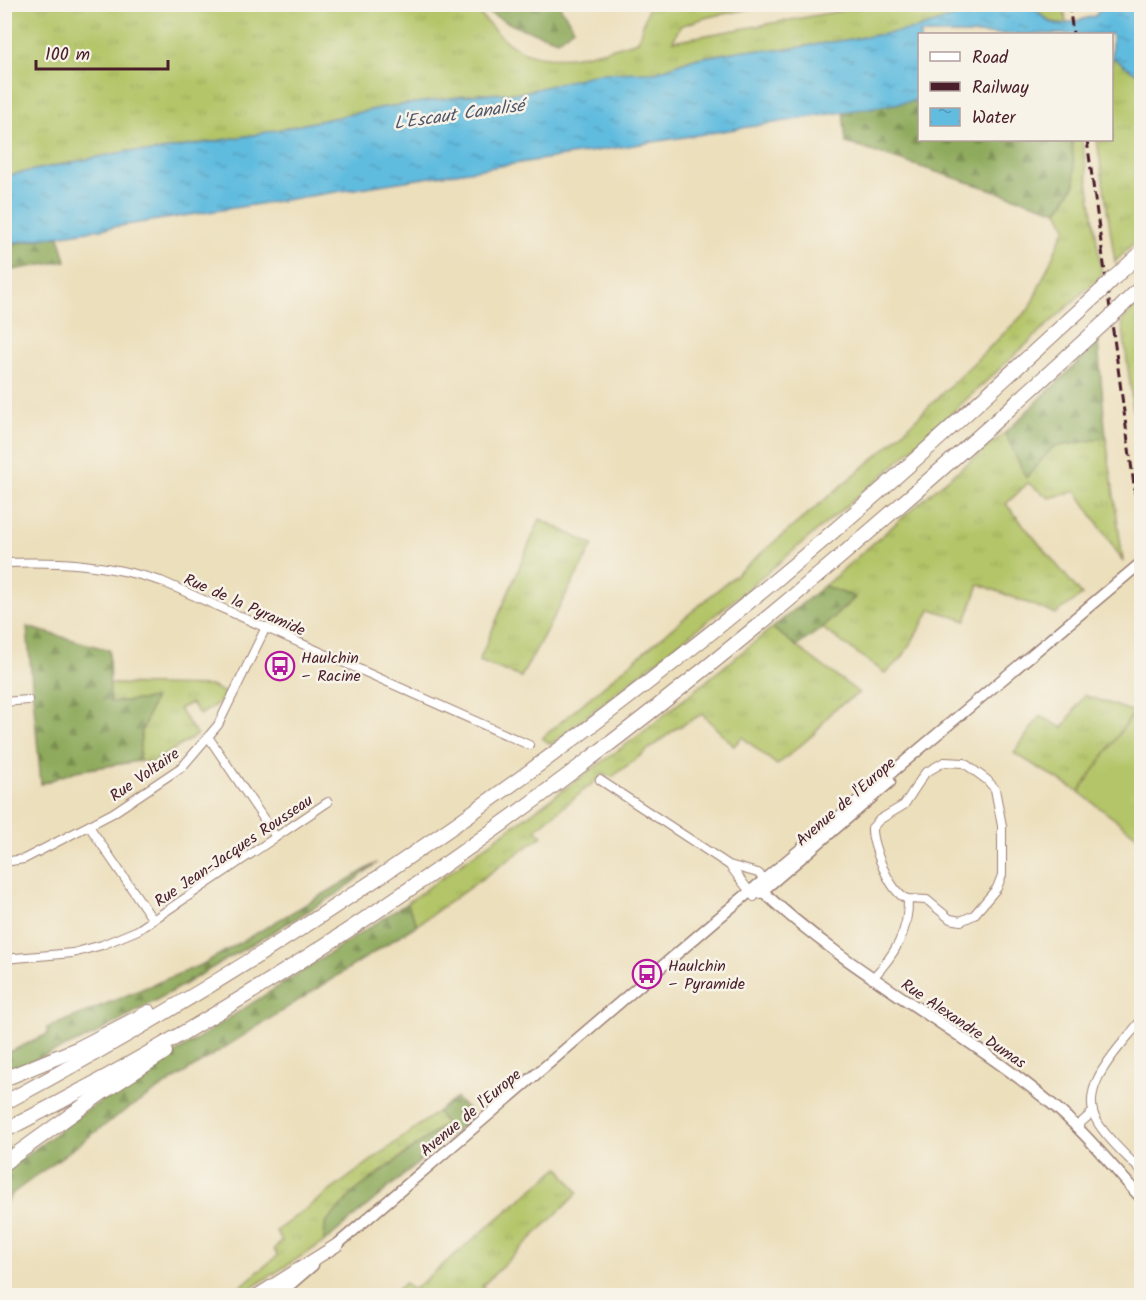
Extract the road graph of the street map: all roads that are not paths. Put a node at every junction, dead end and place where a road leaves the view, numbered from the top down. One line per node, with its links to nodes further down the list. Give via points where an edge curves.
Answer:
1 (1142, 252): 20 (highway, bridge, via 870,500 641,688 448,831)
2 (1142, 286): 22 (highway, bridge, via 884,521 676,693 467,848)
3 (4, 563): 5 (street, Rue de la Pyramide, via 70,562 129,572 168,584)
4 (1138, 565): 16 (main road, Avenue de l'Europe, via 937,736 859,810)
5 (266, 627): 8 (street, Rue Voltaire); 9 (street, Rue de la Pyramide)
6 (28, 700): 7 (street)
7 (4, 702)
8 (209, 738): 12 (street, Rue Voltaire, via 174,774); 13 (street)
9 (529, 745)
10 (600, 780): 15 (street)
11 (328, 802): 13 (street, Rue Jean-Jacques Rousseau)
12 (89, 826): 14 (street, Rue Voltaire, via 20,860); 18 (street)
13 (276, 837): 18 (street, Rue Jean-Jacques Rousseau)
14 (4, 862)
15 (729, 865): 16 (street); 16 (street, via 754,871)
16 (760, 888): 21 (main road, Rue Alexandre Dumas); 34 (main road, Avenue de l'Europe)
17 (908, 899): 17 (street, via 897,892 878,855 873,828 904,805 928,771 948,761 964,763 994,789 1002,826 1000,884 974,915 961,921 950,919 927,900); 21 (street, via 906,924 896,951)
18 (153, 920): 19 (street, Rue Jean-Jacques Rousseau, via 126,936 86,950 60,956)
19 (4, 959)
20 (250, 962): 26 (highway, via 90,1043); 27 (highway)
21 (873, 979): 29 (main road, Rue Alexandre Dumas, via 1024,1082)
22 (262, 984): 30 (highway); 31 (highway)
23 (1142, 1019): 25 (street)
24 (1142, 1028): 25 (street)
25 (1132, 1032): 28 (street, via 1101,1073 1092,1096)
26 (4, 1079)
27 (4, 1103)
28 (1093, 1112): 29 (street); 32 (street, via 1101,1128)
29 (1076, 1126): 33 (main road, Rue Alexandre Dumas)
30 (4, 1131)
31 (4, 1163)
32 (1142, 1172)
33 (1142, 1199)
34 (337, 1245): 35 (main road); 36 (main road, Avenue de l'Europe)
35 (256, 1296)
36 (277, 1296)

